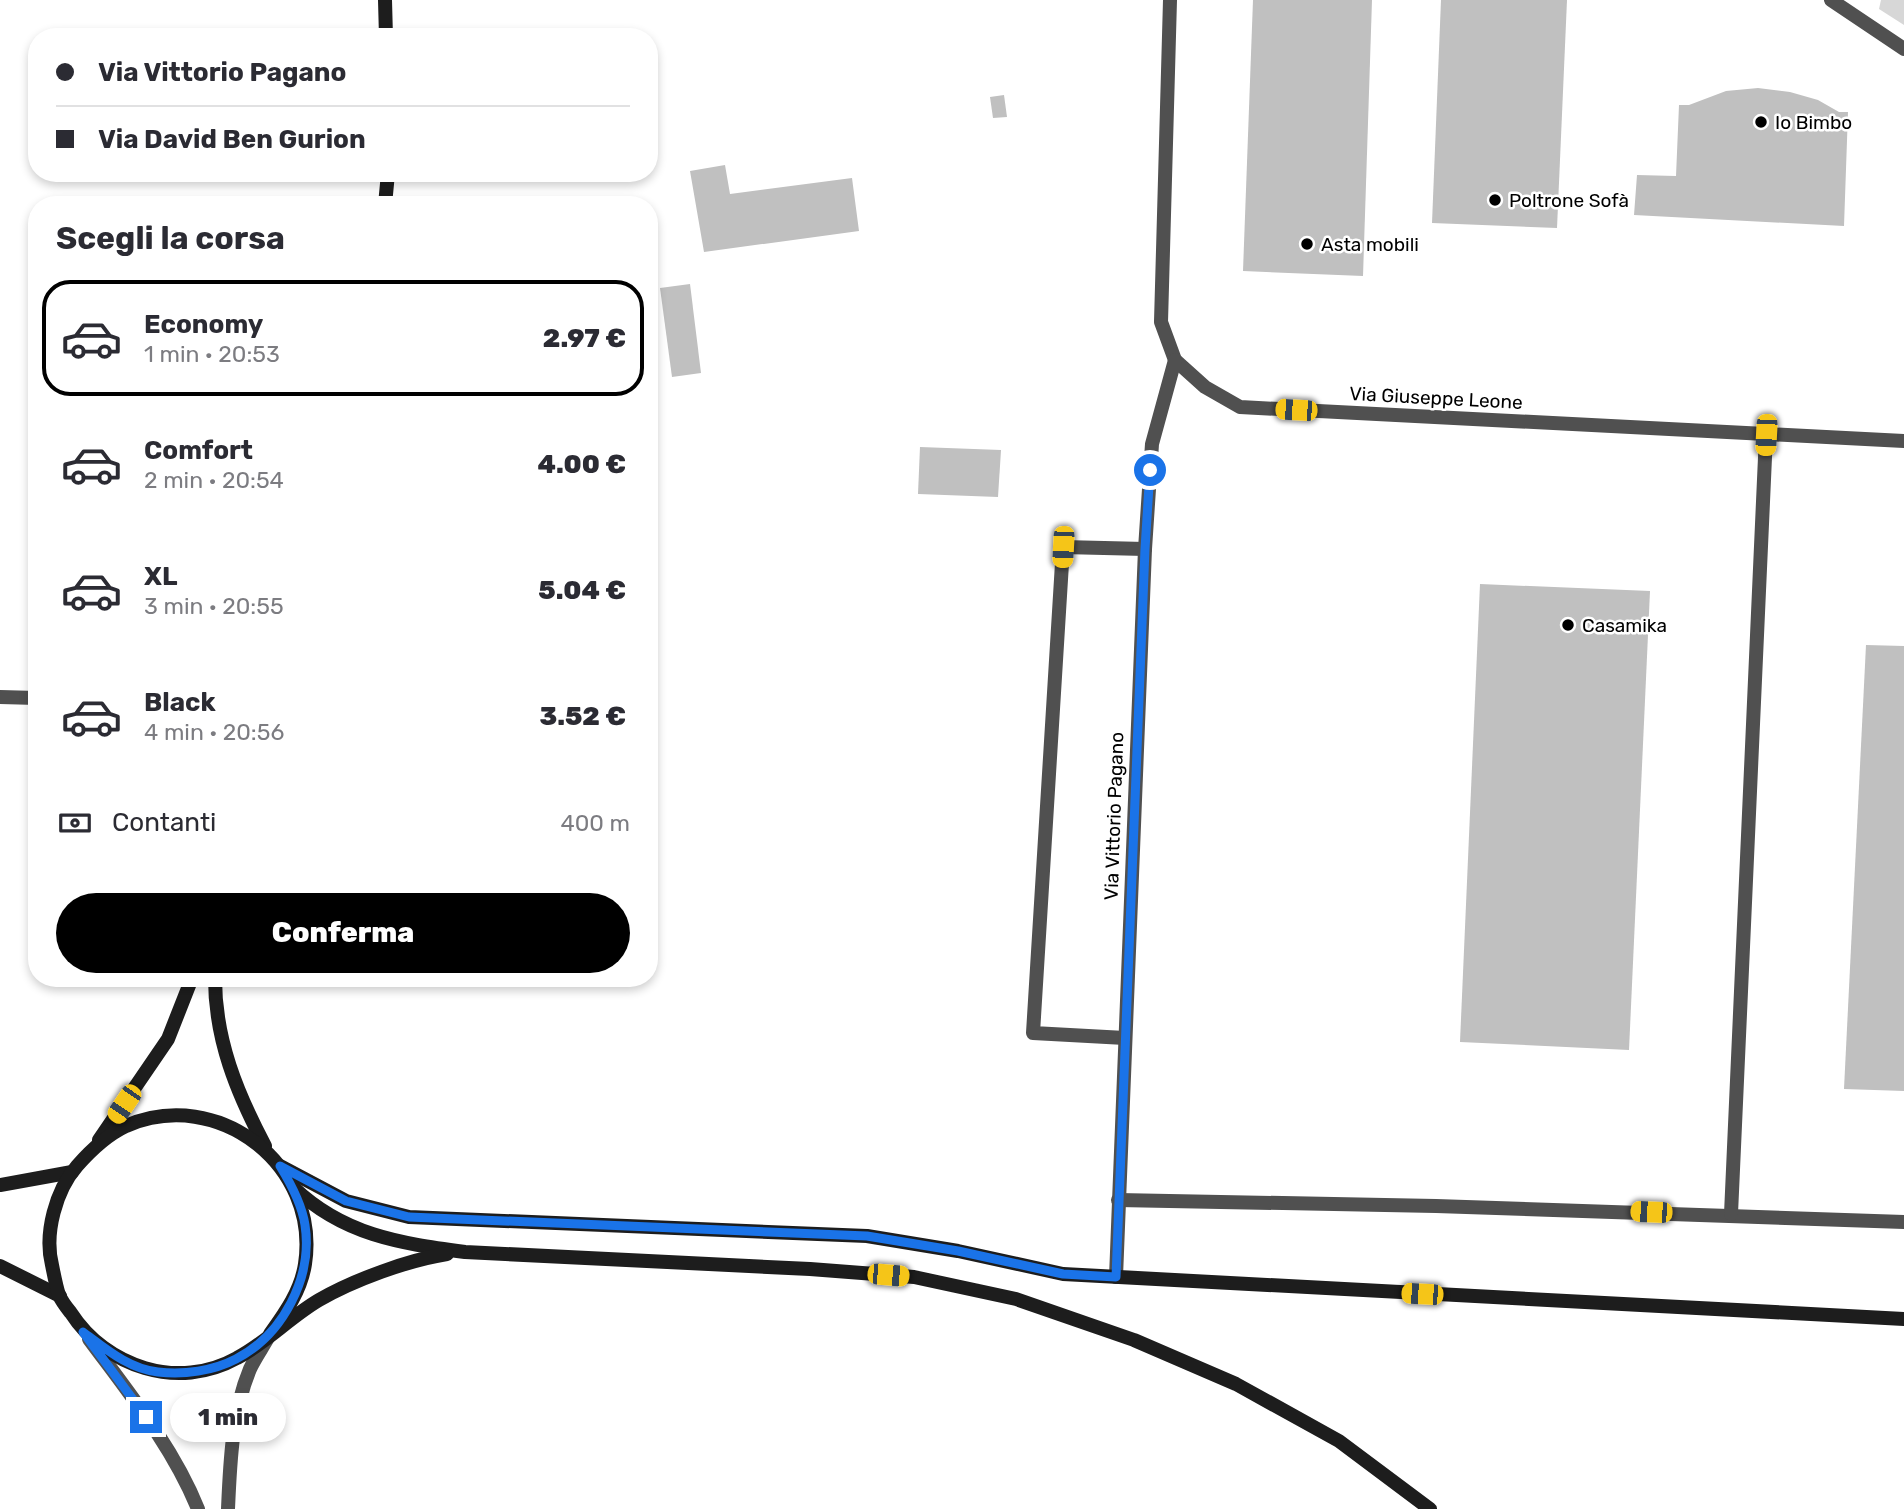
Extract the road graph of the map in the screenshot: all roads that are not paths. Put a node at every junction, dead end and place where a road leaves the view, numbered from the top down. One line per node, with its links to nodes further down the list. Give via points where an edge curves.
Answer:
1 (385, 0): 4 (street)
2 (1170, 0): 6 (street, Via Giuseppe Leone, via 1161,322)
3 (1831, 0): 5 (street)
4 (386, 28)
5 (1904, 48)
6 (1175, 360): 7 (street, Via Giuseppe Leone, via 1205,387 1240,407); 9 (street, Via Vittorio Pagano, via 1152,444)
7 (1766, 435): 8 (street, Via Giuseppe Leone); 22 (street)
8 (1904, 441)
9 (1145, 549): 14 (street, Via Vittorio Pagano); 14 (street, via 1063,547 1033,1033)
10 (0, 697): 11 (street)
11 (28, 698)
12 (187, 987): 15 (street, via 167,1039)
13 (215, 987): 16 (street, via 223,1048 243,1104)
14 (1125, 1038): 21 (street, Via Vittorio Pagano)
15 (94, 1147): 16 (street, via 126,1126 163,1116 200,1117 236,1129); 18 (street)
16 (267, 1151): 17 (street)
17 (280, 1166): 20 (street); 26 (street, via 346,1201 409,1217 867,1236 1063,1274)
18 (72, 1172): 19 (street); 27 (street, via 53,1211 49,1254)
19 (0, 1185)
20 (293, 1187): 24 (street, via 335,1219 369,1234); 30 (street, via 305,1225 305,1264 292,1302)
21 (1118, 1200): 22 (street); 26 (street, Via Vittorio Pagano)
22 (1731, 1214): 23 (street)
23 (1904, 1222)
24 (465, 1252): 30 (street, via 421,1258 370,1277 319,1300); 33 (street, via 914,1277 1016,1299 1134,1340 1236,1384 1339,1441)
25 (0, 1266): 27 (street)
26 (1116, 1277): 28 (street)
27 (60, 1296): 29 (street)
28 (1904, 1319)
29 (83, 1332): 30 (street, via 116,1358 156,1372 197,1372 237,1359); 31 (street, via 156,1433)
30 (270, 1334): 32 (street, via 250,1370 239,1411)
31 (198, 1509)
32 (228, 1509)
33 (1430, 1509)

